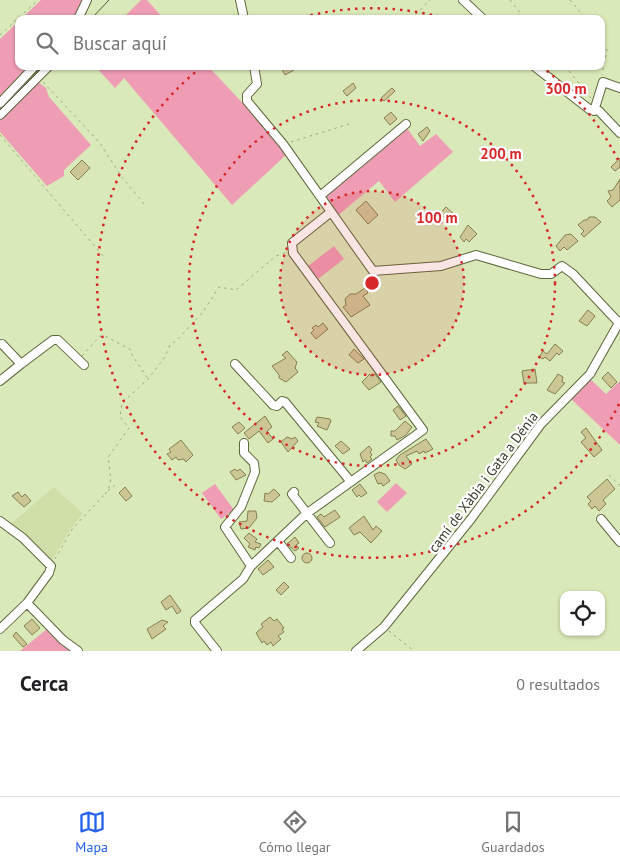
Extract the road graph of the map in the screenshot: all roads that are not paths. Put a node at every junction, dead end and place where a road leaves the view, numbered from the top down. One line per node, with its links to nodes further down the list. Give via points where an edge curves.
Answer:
1 (87, 0): 4 (street)
2 (240, 0): 5 (street)
3 (463, 0): 6 (street)
4 (80, 15)
5 (243, 15)
6 (479, 15)
7 (31, 70): 12 (street)
8 (46, 70): 14 (street)
9 (255, 70): 17 (street, via 257,84 246,98 284,144)
10 (540, 70): 13 (street)
11 (620, 88): 13 (street, via 603,82)
12 (0, 103)
13 (595, 108): 16 (street)
14 (0, 115)
15 (406, 124): 17 (street)
16 (620, 133)
17 (320, 196): 18 (street)
18 (331, 212): 19 (street, via 373,271 441,266 476,255 541,274 552,274 562,266); 26 (street, via 292,243 293,253 422,426 421,433)
19 (619, 322): 40 (street, camí de Xàbia i Gata a Dénia, via 590,374 541,424 471,519 384,627)
20 (2, 344): 22 (street)
21 (81, 363): 22 (street, via 58,340 53,340)
22 (21, 364): 24 (street)
23 (235, 364): 26 (street, via 273,405 285,402)
24 (0, 381)
25 (244, 443): 35 (street, via 244,453 255,466 255,472 242,507 225,527)
26 (350, 482): 28 (street)
27 (294, 492): 28 (street, via 292,494)
28 (306, 514): 31 (street); 33 (street)
29 (601, 519): 32 (street)
30 (0, 521): 36 (street, via 51,566)
31 (278, 541): 34 (street); 35 (street)
32 (620, 542)
33 (330, 543)
34 (291, 558)
35 (251, 566): 39 (street, via 243,578 195,620)
36 (27, 603): 37 (street); 38 (street)
37 (0, 628)
38 (78, 651)
39 (217, 651)
40 (356, 651)

